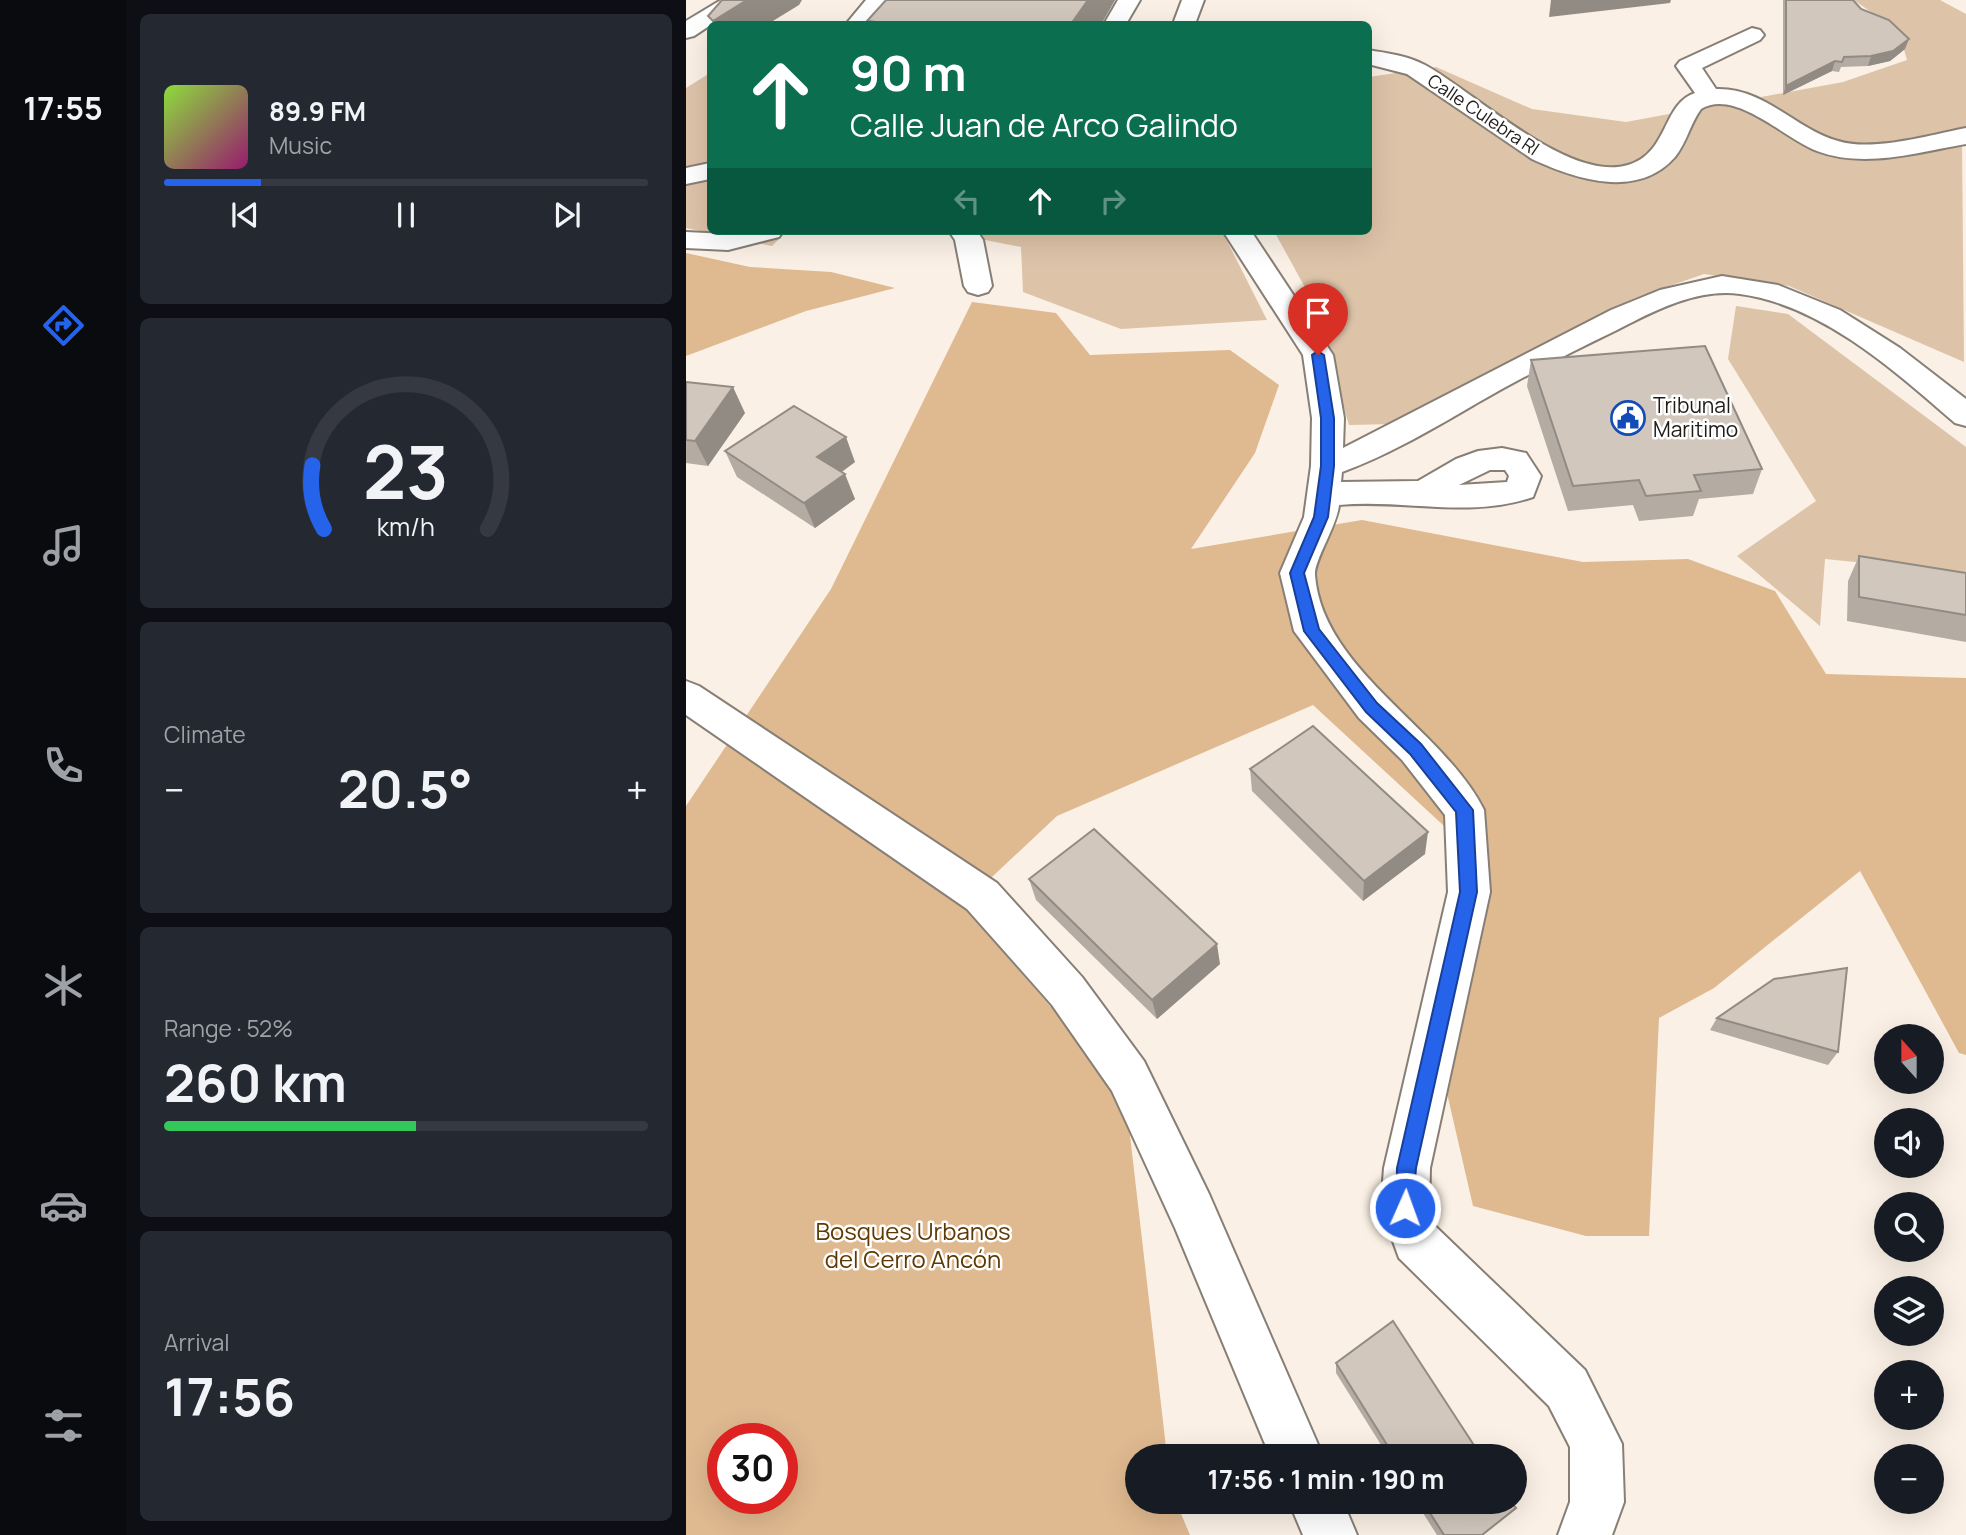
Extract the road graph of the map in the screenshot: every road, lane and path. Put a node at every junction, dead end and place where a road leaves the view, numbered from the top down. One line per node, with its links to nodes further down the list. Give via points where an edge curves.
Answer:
1 (737, 0): 8 (street)
2 (878, 0): 5 (street)
3 (1129, 0): 6 (street)
4 (1194, 0): 7 (street)
5 (860, 21)
6 (1117, 21)
7 (1185, 21)
8 (686, 31)
9 (1752, 35): 11 (street, via 1688,66)
10 (1372, 58): 11 (street, Calle Culebra Rl, via 1414,69 1545,156 1589,172 1626,174 1652,166 1674,139 1683,112)
11 (1710, 98): 12 (street, via 1751,102 1791,130 1832,148 1887,150)
12 (1966, 136)
13 (707, 172): 14 (street)
14 (686, 176)
15 (754, 235): 18 (street, via 728,242)
16 (966, 235): 19 (street)
17 (1240, 235): 21 (street, via 1318,355 1328,418)
18 (686, 240)
19 (978, 286)
20 (1966, 416): 21 (street, via 1927,381 1872,343 1794,298 1737,285 1687,291 1644,305 1541,355)
21 (1326, 480): 22 (street); 27 (street, via 1321,517 1297,573 1312,631 1372,708 1415,749 1464,810 1469,892 1407,1168 1405,1208 1416,1241 1567,1388 1596,1444 1597,1502)
22 (1424, 492)
23 (686, 696): 24 (street, via 982,896 1067,991 1128,1076 1192,1211)
24 (1292, 1444)
25 (1321, 1514): 26 (street)
26 (1330, 1535)
27 (1585, 1535)

